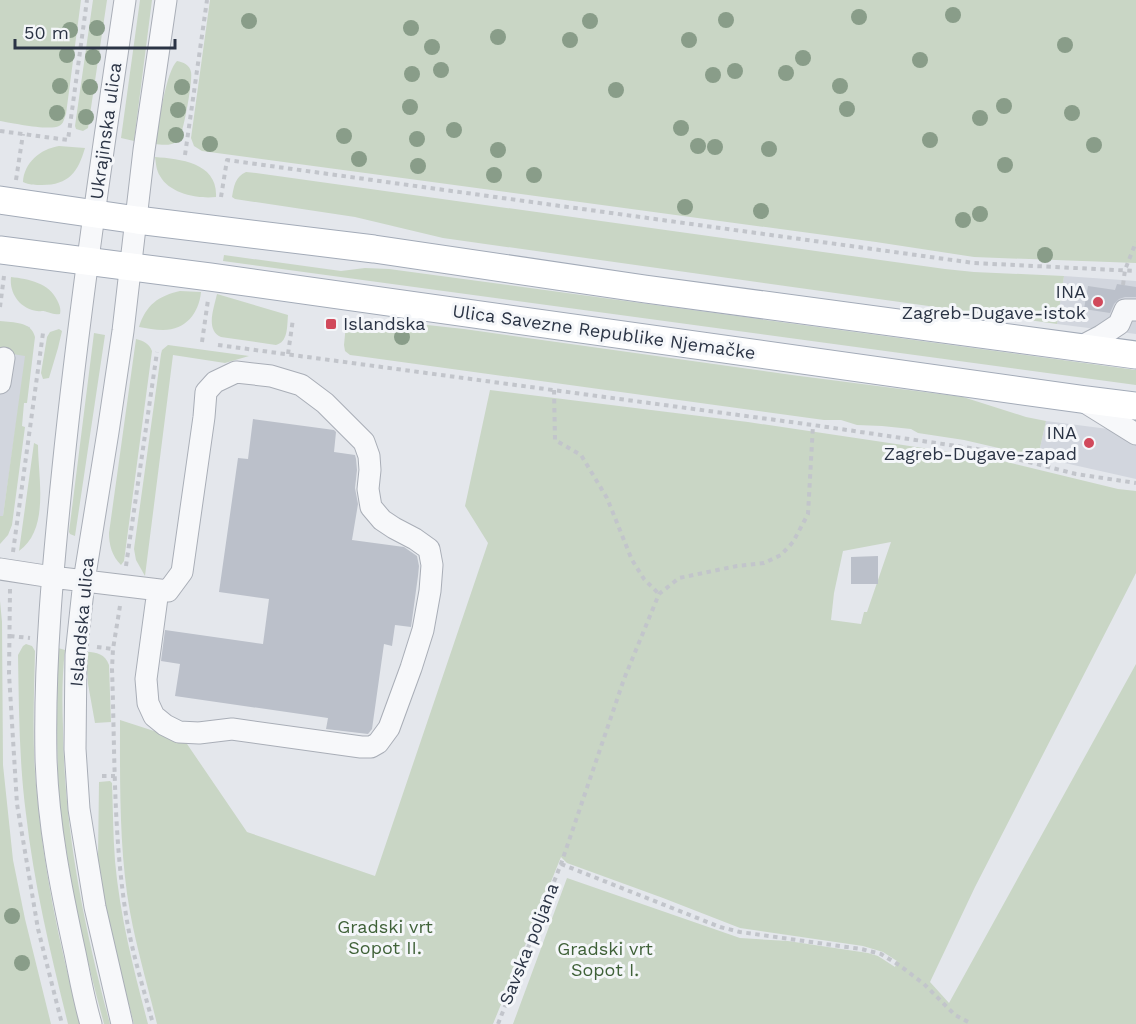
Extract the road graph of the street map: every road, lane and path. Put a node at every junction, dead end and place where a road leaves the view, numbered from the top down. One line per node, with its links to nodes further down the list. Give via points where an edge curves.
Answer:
1 (87, 0): 6 (path, via 68,140)
2 (125, 0): 10 (street, Ukrajinska ulica)
3 (166, 0): 11 (street)
4 (207, 0): 7 (path)
5 (0, 131): 6 (path)
6 (23, 134): 8 (path)
7 (185, 155)
8 (8, 190): 10 (main road)
9 (222, 197): 16 (path, via 227,160 974,263)
10 (94, 214): 11 (main road); 14 (street, Ukrajinska ulica)
11 (137, 220): 15 (street, Islandska ulica); 27 (main road, via 374,249)
12 (1136, 242): 16 (path)
13 (0, 250): 14 (main road, Ulica Savezne Republike Njemačke)
14 (88, 261): 15 (main road, Ulica Savezne Republike Njemačke); 42 (street, Islandska ulica)
15 (131, 267): 34 (main road, Ulica Savezne Republike Njemačke); 43 (street, Islandska ulica)
16 (1125, 270): 17 (path); 19 (path)
17 (1136, 271)
18 (4, 276): 21 (path)
19 (1123, 285)
20 (208, 297): 25 (path)
21 (0, 307)
22 (1136, 310): 27 (street, via 1125,310 1119,324)
23 (293, 319): 29 (path)
24 (43, 333): 39 (path)
25 (202, 342)
26 (218, 345): 29 (path)
27 (1078, 348): 30 (main road)
28 (157, 352): 40 (path)
29 (288, 354): 33 (path)
30 (1136, 355)
31 (4, 358): 32 (street)
32 (0, 383)
33 (554, 390): 36 (path); 46 (path, via 555,440 581,455 608,498 632,560)
34 (1080, 399): 35 (main road, Ulica Savezne Republike Njemačke); 37 (street)
35 (1136, 406)
36 (813, 425): 38 (path, via 977,449 1076,474); 46 (path, via 808,514 793,542 781,555 764,563 680,578)
37 (1136, 434)
38 (1136, 483)
39 (13, 552)
40 (126, 567)
41 (0, 569): 42 (street)
42 (52, 577): 43 (street); 54 (street, Islandska ulica, via 46,699 51,826)
43 (84, 581): 45 (street); 55 (street, Islandska ulica, via 76,655 78,799 95,907)
44 (10, 589): 48 (path)
45 (158, 590): 45 (street, via 168,591 182,572 206,392 215,382 236,372 301,385 325,403 364,442 369,456 371,507 382,520 429,549 432,565 423,630 411,668 389,728 371,747 232,729 179,732 165,725 154,716 148,703 146,679)
46 (659, 594): 52 (path, Savska poljana, via 624,679)
47 (121, 598): 51 (path, via 113,649)
48 (10, 636): 49 (path); 53 (path, via 17,804 38,929)
49 (38, 639)
50 (102, 776): 51 (path)
51 (115, 776): 56 (path, via 118,850 127,921)
52 (561, 864): 57 (path, Savska poljana); 58 (path, via 720,927 881,954 924,984 955,1015)
53 (62, 1024)
54 (91, 1024)
55 (122, 1024)
56 (153, 1024)
57 (498, 1024)
58 (972, 1024)

